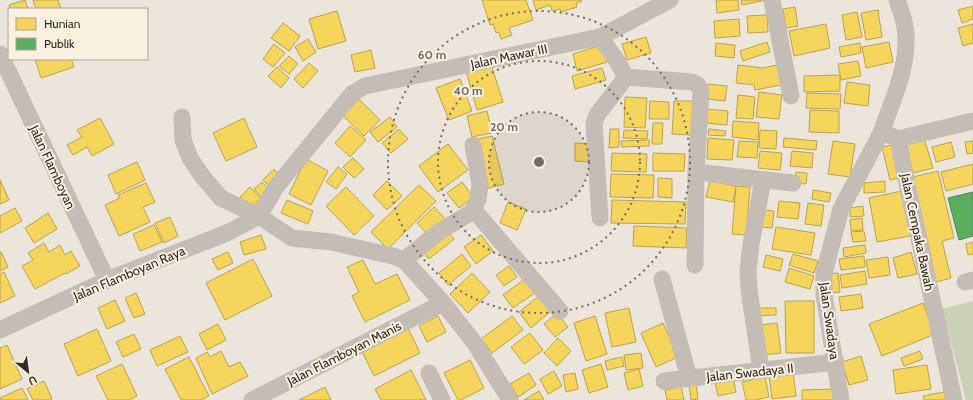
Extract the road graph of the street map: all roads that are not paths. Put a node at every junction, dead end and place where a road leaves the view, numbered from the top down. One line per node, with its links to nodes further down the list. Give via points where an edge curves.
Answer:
1 (670, 0): 4 (street, Jalan Mawar III)
2 (772, 0): 7 (street)
3 (897, 0): 10 (street, Jalan Swadaya, via 903,17 905,59)
4 (600, 37): 6 (street); 17 (street, Jalan Mawar III, via 364,86 353,93 276,187)
5 (0, 54): 22 (street, Jalan Flamboyan)
6 (626, 77): 13 (street, via 692,82 698,85 701,92); 18 (street, via 597,115 594,123)
7 (791, 96)
8 (182, 117): 17 (street, via 183,140 190,158 202,176 221,198)
9 (973, 120): 11 (street)
10 (881, 133): 11 (street); 26 (street, Jalan Swadaya, via 841,209 824,273 824,295)
11 (898, 138): 35 (street, Jalan Cempaka Bawah)
12 (473, 145): 16 (street, via 480,185)
13 (696, 172): 14 (street); 20 (street)
14 (763, 180): 15 (street); 27 (street, via 748,271)
15 (793, 184)
16 (473, 209): 19 (street); 24 (street)
17 (259, 216): 19 (street, via 292,238 331,242); 22 (street, Jalan Flamboyan Raya, via 227,233)
18 (600, 218)
19 (404, 260): 33 (street, via 474,342)
20 (695, 265)
21 (662, 279): 29 (street)
22 (107, 280): 25 (street, Jalan Flamboyan Raya)
23 (435, 307): 31 (street, Jalan Flamboyan Manis)
24 (560, 311)
25 (0, 330)
26 (836, 362): 27 (street, Jalan Swadaya II); 34 (street, Jalan Swadaya)
27 (761, 370): 29 (street, Jalan Swadaya II)
28 (429, 373): 32 (street)
29 (689, 378): 30 (street, Jalan Swadaya II)
30 (664, 381)
31 (252, 400)
32 (442, 400)
33 (510, 400)
34 (841, 400)
35 (954, 400)

